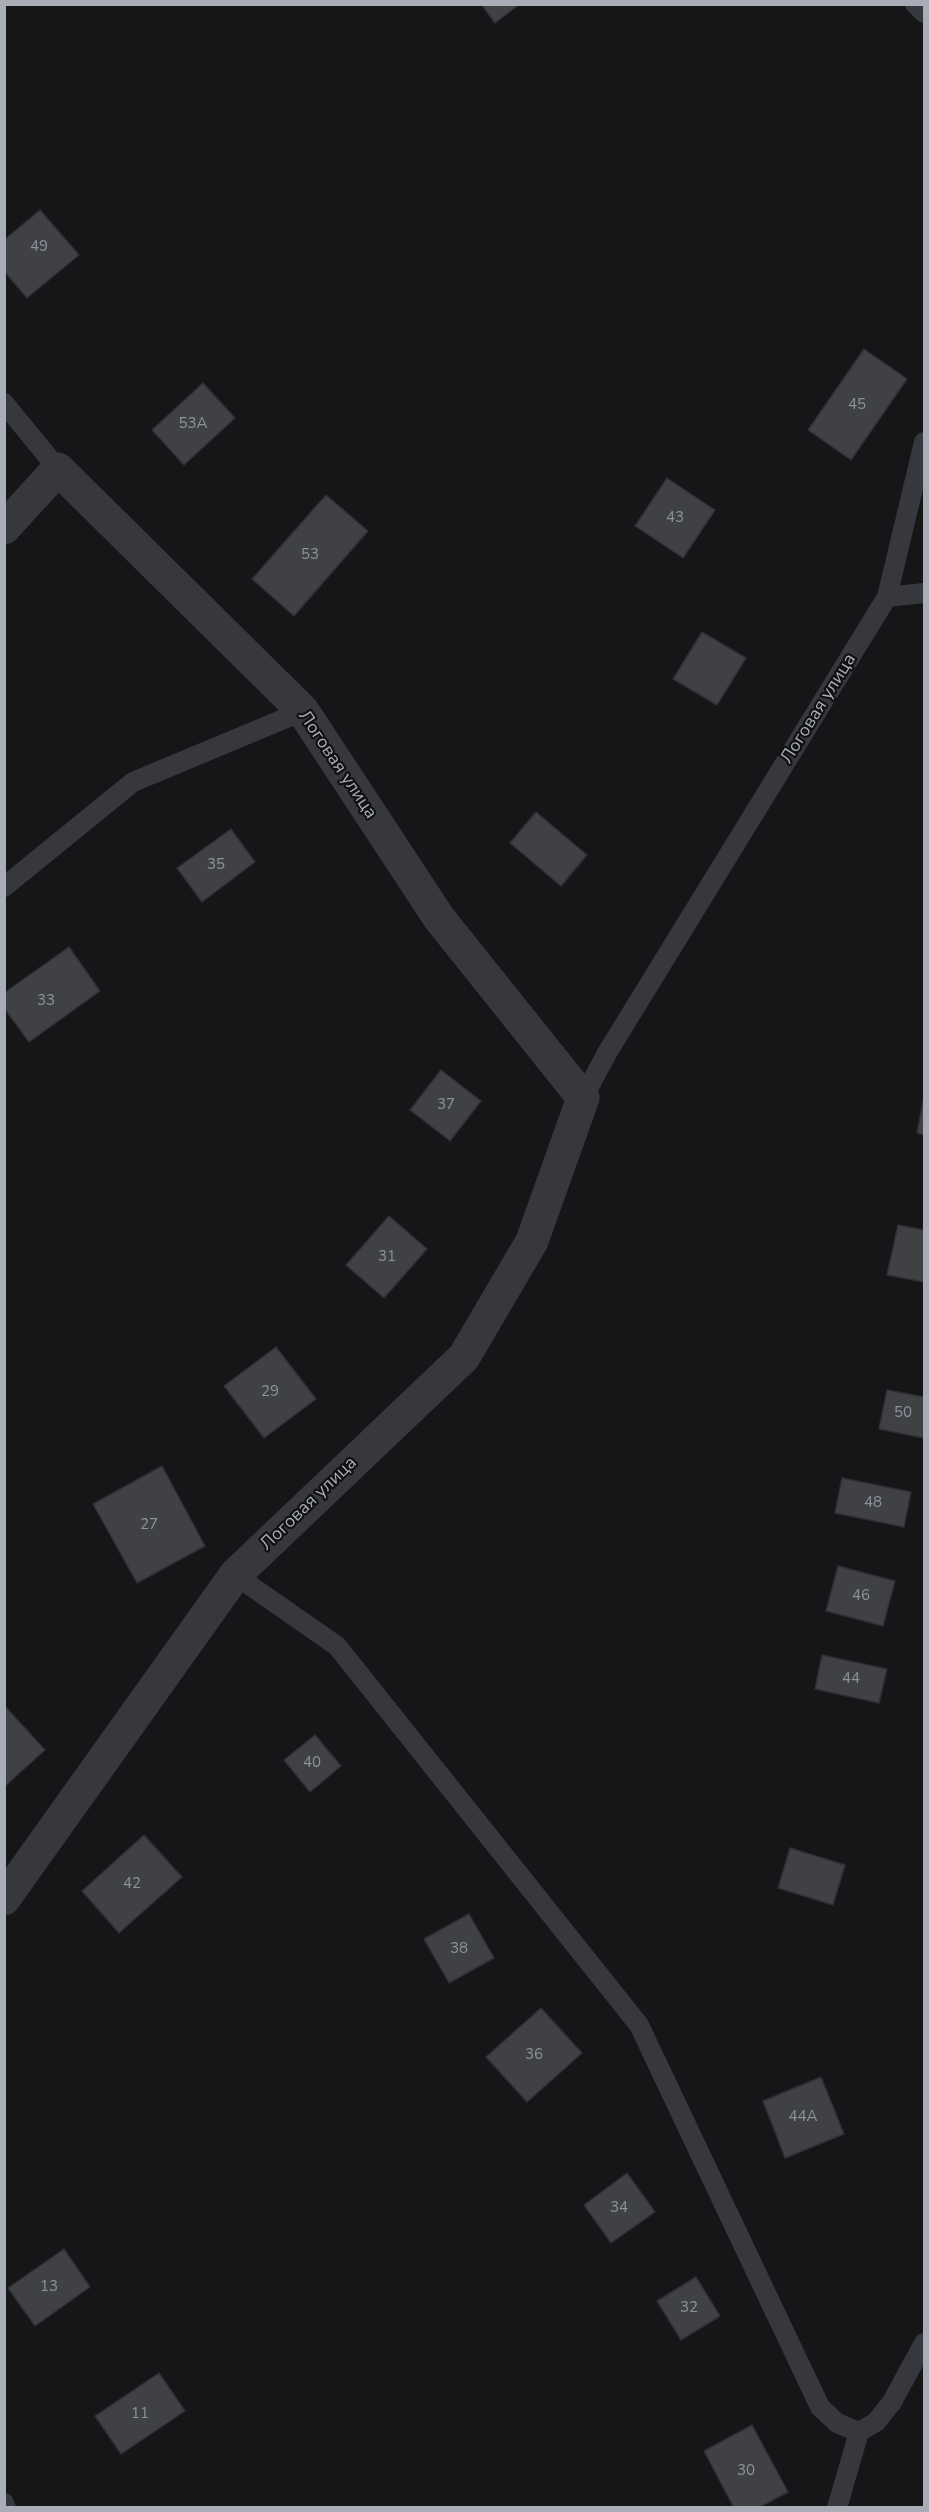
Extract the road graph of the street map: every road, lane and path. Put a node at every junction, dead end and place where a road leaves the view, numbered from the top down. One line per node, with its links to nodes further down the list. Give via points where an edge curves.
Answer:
1 (915, 4): 2 (lane)
2 (924, 13)
3 (4, 403): 5 (lane)
4 (924, 442): 8 (lane, Логовая улица)
5 (58, 469): 6 (street); 9 (street, Логовая улица)
6 (4, 528)
7 (924, 593): 8 (lane)
8 (887, 597): 11 (lane, Логовая улица)
9 (303, 711): 10 (lane, via 134,782); 11 (street, Логовая улица, via 439,918)
10 (4, 887)
11 (583, 1098): 12 (street, Логовая улица, via 532,1241 464,1357)
12 (235, 1575): 13 (street, Логовая улица); 15 (lane, via 337,1646 639,2025 820,2407 837,2423)
13 (4, 1899)
14 (924, 2343): 15 (lane, via 892,2402 876,2422)
15 (859, 2432): 18 (lane)
16 (4, 2503): 17 (lane)
17 (6, 2508)
18 (837, 2508)

